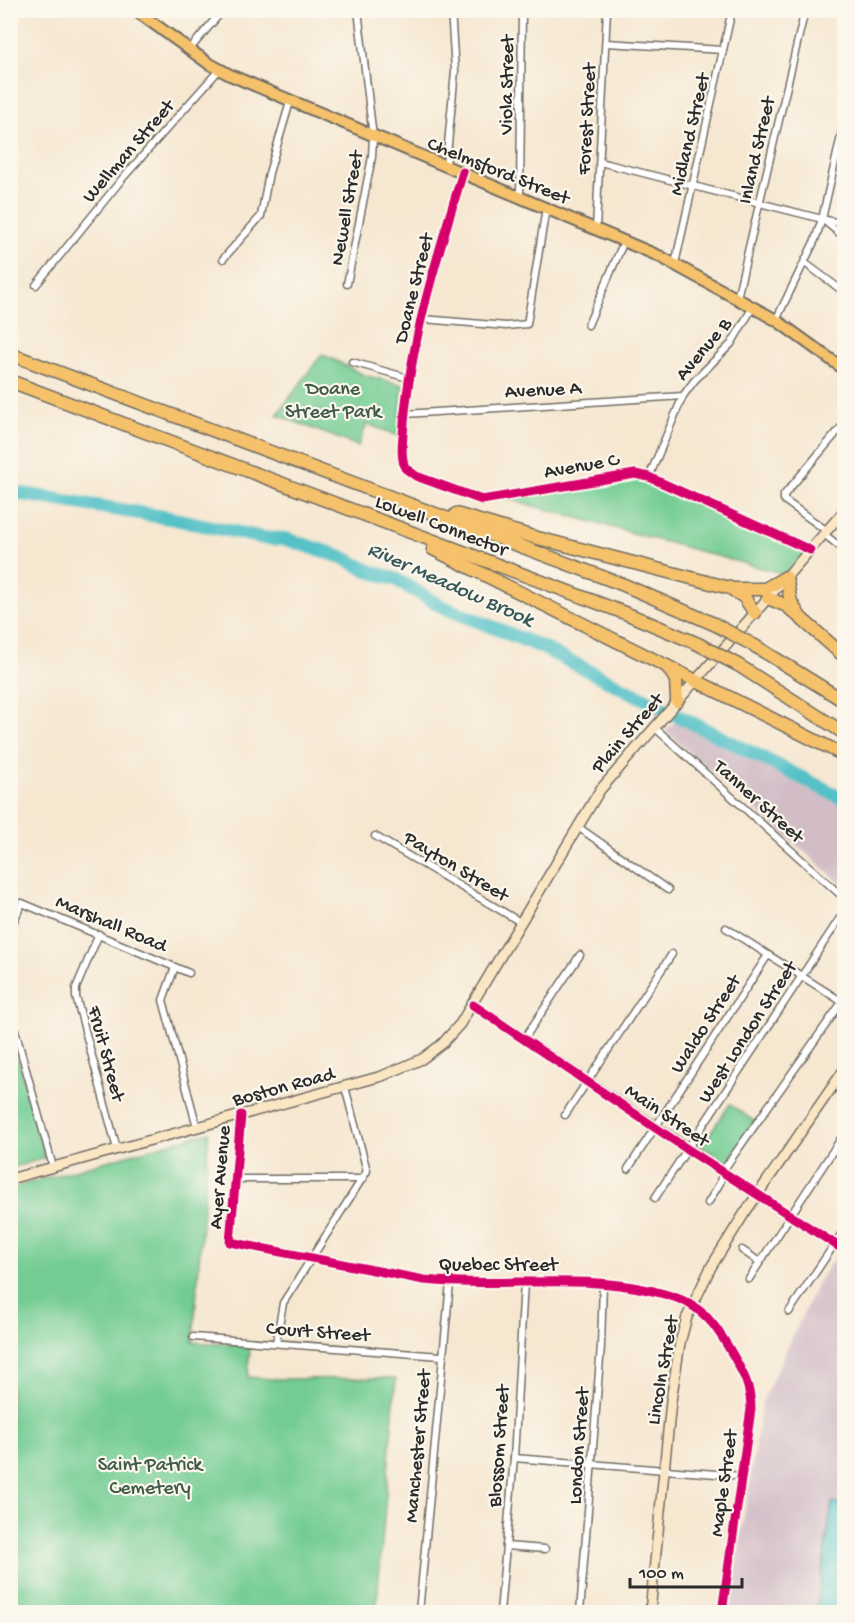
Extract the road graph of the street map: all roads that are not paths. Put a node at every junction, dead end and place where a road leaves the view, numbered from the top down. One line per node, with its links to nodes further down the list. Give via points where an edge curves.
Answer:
1 (135, 10): 10 (main road, Chelmsford Street)
2 (223, 10): 10 (street)
3 (358, 10): 15 (street, Newell Street)
4 (451, 10): 17 (street, via 455,71)
5 (522, 10): 20 (street, Viola Street)
6 (607, 10): 9 (street, Forest Street)
7 (732, 10): 11 (street, Midland Street)
8 (805, 10): 21 (street, Inland Street)
9 (606, 43): 11 (street); 16 (street, Forest Street)
10 (189, 50): 12 (main road, Chelmsford Street)
11 (723, 50): 19 (street, Midland Street)
12 (219, 70): 13 (main road, Chelmsford Street); 32 (street, Wellman Street)
13 (290, 102): 15 (main road, Chelmsford Street); 28 (street, via 261,216)
14 (844, 123): 23 (street)
15 (373, 137): 17 (main road, Chelmsford Street); 31 (street, Newell Street, via 371,167)
16 (600, 162): 19 (street); 25 (street, Forest Street)
17 (446, 165): 18 (main road, Chelmsford Street)
18 (463, 172): 20 (main road, Chelmsford Street); 36 (street, Doane Street)
19 (693, 186): 21 (street); 30 (street, Midland Street)
20 (520, 197): 22 (main road, Chelmsford Street)
21 (759, 203): 23 (street); 34 (street, Inland Street)
22 (546, 207): 25 (main road, Chelmsford Street); 36 (street, via 527,324 506,326)
23 (822, 219): 24 (street); 26 (street); 29 (street)
24 (844, 224)
25 (596, 229): 27 (main road, Chelmsford Street)
26 (844, 237)
27 (624, 241): 30 (main road, Chelmsford Street); 38 (street)
28 (224, 259)
29 (805, 263): 33 (street); 37 (street)
30 (675, 264): 34 (main road, Chelmsford Street)
31 (347, 284)
32 (36, 285)
33 (844, 292)
34 (737, 297): 35 (main road, Chelmsford Street)
35 (753, 307): 37 (main road, Chelmsford Street); 44 (street, Avenue B, via 731,344)
36 (423, 319): 42 (street, Doane Street)
37 (776, 320): 41 (main road, Chelmsford Street)
38 (588, 325)
39 (10, 354): 48 (highway, Lowell Connector)
40 (352, 362): 42 (street)
41 (844, 369)
42 (408, 378): 45 (street, Doane Street)
43 (10, 381): 50 (highway, Lowell Connector)
44 (683, 396): 45 (street, Avenue A); 47 (street, Avenue B)
45 (405, 414): 47 (street, Avenue C, via 405,468 416,477 476,500 627,473)
46 (844, 424): 51 (street, via 784,495 784,500)
47 (649, 477): 52 (street, Avenue C)
48 (388, 496): 55 (highway); 63 (highway, Lowell Connector, bridge, via 624,585 714,624)
49 (844, 511): 51 (main road, Plain Street)
50 (379, 521): 60 (highway); 65 (highway, Lowell Connector, bridge, via 698,644)
51 (825, 533): 52 (main road, Plain Street); 53 (street)
52 (810, 550): 54 (main road, Plain Street)
53 (844, 550)
54 (786, 577): 55 (highway, via 765,590); 56 (main road, Plain Street); 58 (highway, via 791,602)
55 (729, 588): 57 (highway, via 744,597)
56 (768, 598): 57 (main road, Plain Street); 58 (highway, via 781,602)
57 (755, 613): 61 (main road, Plain Street)
58 (800, 617): 59 (highway)
59 (844, 656)
60 (666, 665): 61 (highway); 62 (highway, via 675,675)
61 (697, 680): 62 (main road, Plain Street); 66 (highway)
62 (678, 700): 64 (main road, Plain Street)
63 (844, 702)
64 (654, 727): 67 (main road, Plain Street, via 600,790); 70 (street, Tanner Street)
65 (844, 733)
66 (844, 755)
67 (578, 827): 69 (street); 72 (main road, Plain Street)
68 (375, 836): 72 (street, Payton Street)
69 (668, 890)
70 (844, 898)
71 (844, 912): 81 (street, West London Street)
72 (522, 923): 83 (main road, Plain Street)
73 (726, 928): 78 (street)
74 (10, 929): 75 (street, Marshall Road, via 22,903)
75 (99, 934): 79 (street, Marshall Road); 94 (street, Fruit Street, via 75,997)
76 (672, 954): 87 (street)
77 (580, 955): 85 (street)
78 (768, 955): 81 (street); 92 (street, Waldo Street)
79 (175, 967): 80 (street, Marshall Road); 91 (street, via 163,1000)
80 (189, 974)
81 (802, 976): 82 (street); 95 (street, West London Street)
82 (843, 1002): 98 (street)
83 (473, 1005): 85 (main road, Main Street); 88 (main road, Boston Road, via 442,1044 422,1059)
84 (10, 1012): 96 (street)
85 (524, 1039): 87 (main road, Main Street)
86 (844, 1070): 102 (main road, Lincoln Street)
87 (587, 1082): 90 (street); 92 (main road, Main Street)
88 (345, 1087): 89 (main road, Boston Road); 101 (street, via 367,1168)
89 (241, 1115): 91 (main road, Boston Road); 100 (street, Ayer Avenue)
90 (565, 1115)
91 (197, 1127): 94 (main road, Boston Road)
92 (656, 1128): 95 (main road, Main Street); 97 (street, Waldo Street)
93 (844, 1134): 105 (street)
94 (117, 1149): 96 (main road, Boston Road)
95 (687, 1149): 98 (main road, Main Street); 103 (street, West London Street)
96 (53, 1167): 99 (main road, Boston Road)
97 (628, 1169)
98 (723, 1172): 102 (main road, Main Street); 104 (street)
99 (10, 1179)
100 (236, 1179): 101 (street); 107 (street, Ayer Avenue)
101 (363, 1179): 111 (street)
102 (758, 1195): 105 (street, Main Street); 124 (main road, Lincoln Street, bridge, via 711,1267 687,1317 675,1372)
103 (655, 1198)
104 (708, 1203)
105 (790, 1216): 108 (street, Main Street); 112 (street)
106 (844, 1230): 108 (street)
107 (230, 1242): 111 (street, Quebec Street)
108 (835, 1244): 110 (street, Main Street); 117 (street)
109 (742, 1250): 112 (street)
110 (844, 1250)
111 (311, 1258): 115 (street, Quebec Street); 119 (street, via 280,1309)
112 (758, 1261): 113 (street)
113 (749, 1279)
114 (524, 1282): 115 (street, Quebec Street); 116 (street, Quebec Street); 122 (street, Blossom Street)
115 (450, 1283): 120 (street, Manchester Street)
116 (603, 1283): 121 (street, Quebec Street, via 659,1293 691,1304 717,1329); 123 (street, London Street)
117 (789, 1312)
118 (193, 1337): 119 (street, Court Street)
119 (276, 1343): 120 (street, Court Street)
120 (441, 1356): 128 (street, Manchester Street)
121 (737, 1362): 125 (street, Maple Street, via 751,1389)
122 (514, 1458): 123 (street); 126 (street, Blossom Street)
123 (592, 1462): 124 (street); 130 (street, London Street)
124 (665, 1468): 125 (street); 131 (main road, Lincoln Street)
125 (741, 1476): 132 (street, Maple Street)
126 (506, 1546): 127 (street); 129 (street, Blossom Street)
127 (545, 1550)
128 (419, 1612)
129 (500, 1612)
130 (580, 1612)
131 (650, 1612)
132 (722, 1612)

